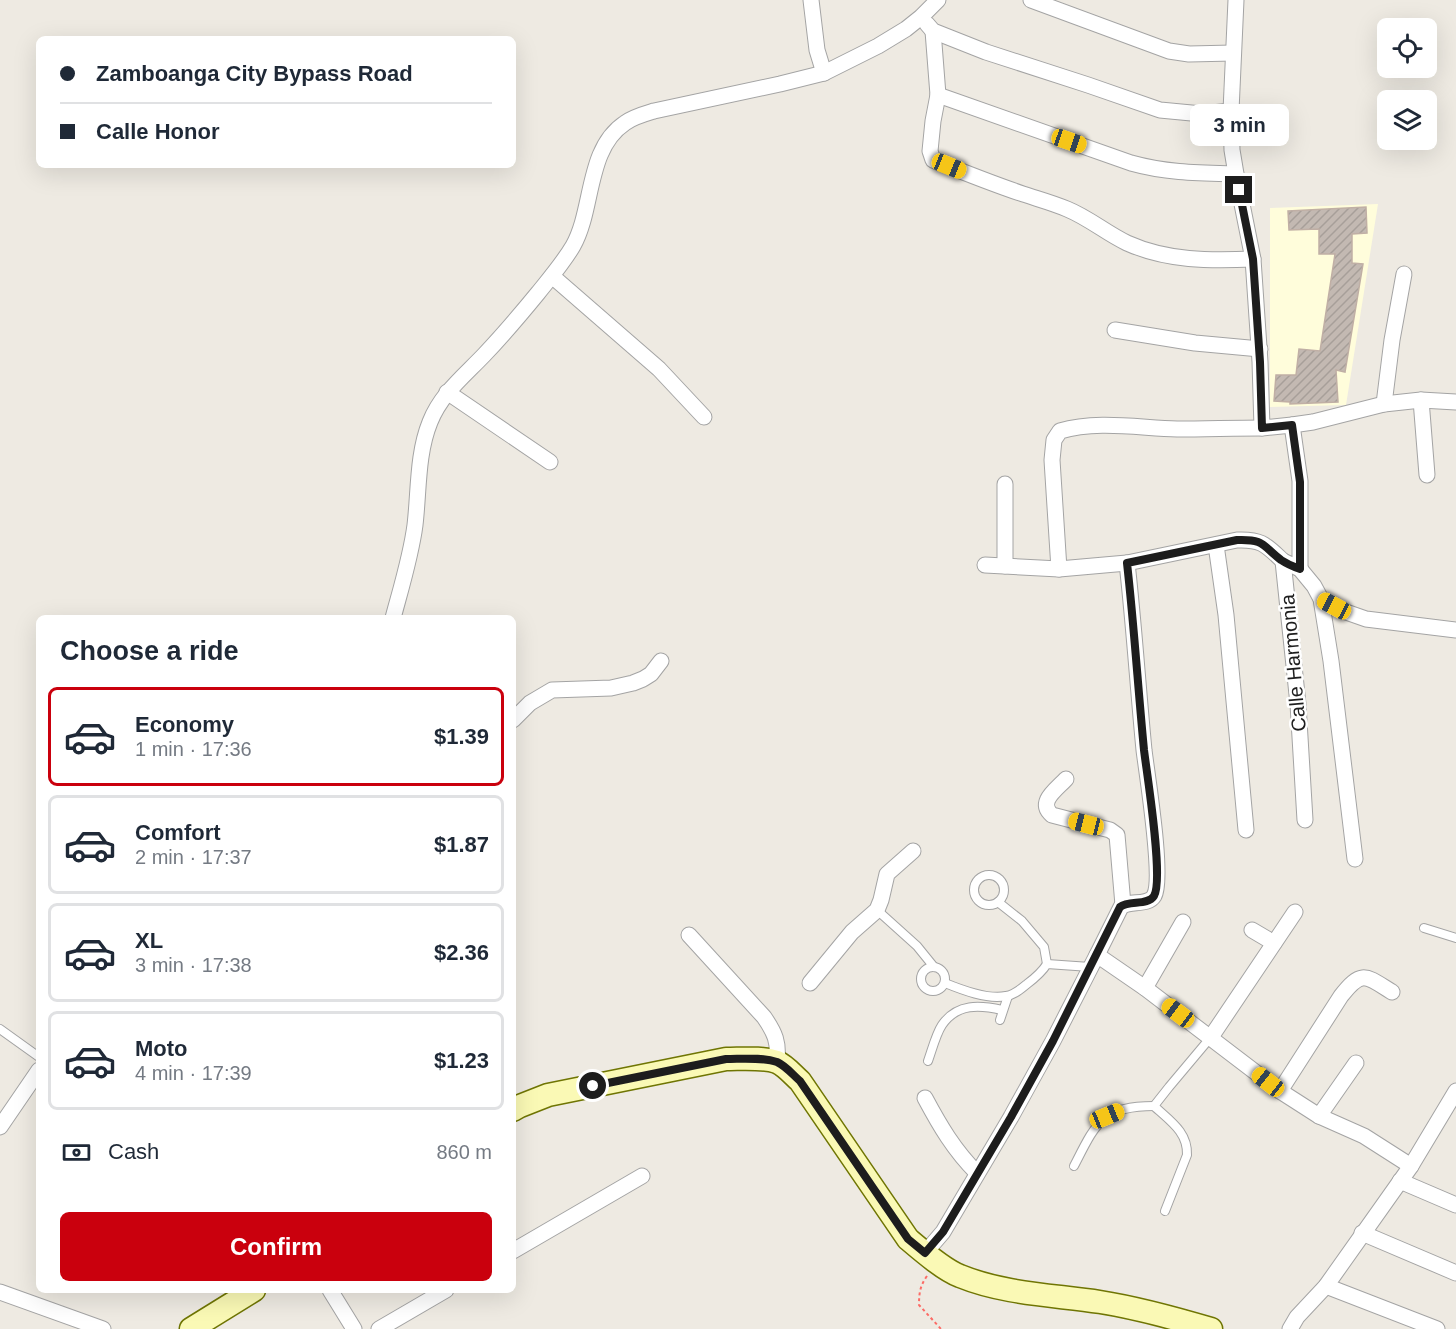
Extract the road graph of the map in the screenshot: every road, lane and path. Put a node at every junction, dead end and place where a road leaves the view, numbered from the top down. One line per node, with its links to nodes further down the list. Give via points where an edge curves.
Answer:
1 (811, 0): 8 (street)
2 (939, 0): 5 (street)
3 (1031, 0): 7 (street, via 1169,51)
4 (1236, 0): 7 (street)
5 (921, 17): 6 (street); 8 (street, via 878,46)
6 (933, 31): 9 (street); 10 (street, via 1160,110 1202,114)
7 (1233, 53): 10 (street)
8 (824, 73): 14 (street, via 654,111 625,123 604,146 581,230)
9 (938, 95): 11 (street, via 1131,163 1180,173); 12 (street, via 930,151 933,160 1065,208 1126,242 1155,253 1191,260)
10 (1231, 111): 11 (street)
11 (1236, 174): 12 (street)
12 (1253, 259): 16 (street)
13 (1404, 274): 20 (street)
14 (552, 276): 17 (street, via 506,332); 21 (street, via 659,369)
15 (1115, 330): 16 (street)
16 (1260, 349): 23 (street)
17 (447, 392): 24 (street); 35 (street, via 425,434 412,544)
18 (1421, 400): 19 (street); 20 (street); 25 (street)
19 (1456, 402)
20 (1384, 404): 22 (street)
21 (704, 417)
22 (1292, 425): 23 (street); 33 (street, Calle Harmonia, via 1300,482)
23 (1262, 428): 32 (street, via 1097,426 1060,431 1054,440 1053,460)
24 (550, 462)
25 (1427, 475)
26 (1005, 484): 31 (street)
27 (1216, 545): 28 (street, via 1252,539); 29 (street); 41 (street)
28 (1283, 561): 33 (street, Calle Harmonia); 40 (street, Calle Harmonia)
29 (1127, 563): 32 (street); 45 (street, via 1157,871 1153,897)
30 (985, 565): 31 (street)
31 (1005, 566): 32 (street)
32 (1059, 569)
33 (1300, 569): 34 (street)
34 (1321, 599): 36 (street, via 1366,619); 43 (street)
35 (394, 615)
36 (1456, 630)
37 (661, 661): 38 (street, via 651,674 633,683 611,688 552,690)
38 (516, 717)
39 (1066, 779): 45 (street, via 1047,800 1047,810 1052,815 1117,835)
40 (1305, 820)
41 (1246, 830)
42 (913, 851): 46 (street, via 887,874)
43 (1355, 860)
44 (998, 902): 55 (lane, via 1022,921 1044,947)
45 (1123, 905): 54 (street)
46 (877, 910): 56 (lane); 57 (street, via 852,932)
47 (1295, 912): 53 (street)
48 (1183, 922): 59 (street)
49 (1424, 928): 52 (lane)
50 (1252, 930): 53 (street)
51 (689, 935): 68 (street, via 764,1017 777,1040)
52 (1456, 938)
53 (1274, 943): 65 (street)
54 (1093, 961): 55 (lane); 59 (street); 80 (street, via 1053,1041)
55 (1047, 964): 61 (lane)
56 (934, 967): 58 (lane, via 944,973); 58 (lane, via 923,971 924,988 935,992)
57 (810, 983)
58 (945, 983): 61 (lane, via 969,992)
59 (1145, 988): 65 (street)
60 (1392, 992): 71 (street, via 1365,977 1351,983)
61 (1008, 996): 62 (lane)
62 (1002, 1010): 63 (lane); 67 (lane, via 963,1007 954,1013 942,1025)
63 (1000, 1020)
64 (0, 1029): 66 (lane)
65 (1211, 1037): 71 (street); 74 (lane)
66 (36, 1055)
67 (928, 1061)
68 (777, 1062): 75 (main road, via 726,1059 548,1095); 87 (main road, via 800,1081 908,1239)
69 (1356, 1063): 76 (street)
70 (36, 1074): 77 (street)
71 (1280, 1091): 76 (street)
72 (1456, 1091): 79 (street)
73 (925, 1098): 80 (street, via 947,1138)
74 (1154, 1106): 78 (lane, via 1125,1108 1107,1116 1095,1128); 84 (lane, via 1180,1130 1188,1148)
75 (516, 1108)
76 (1319, 1116): 79 (street, via 1364,1136)
77 (0, 1127)
78 (1074, 1166)
79 (1411, 1166): 82 (street)
80 (977, 1173): 87 (street)
81 (642, 1176): 86 (street)
82 (1400, 1181): 83 (street); 85 (street)
83 (1456, 1205)
84 (1165, 1210)
85 (1362, 1233): 88 (street); 89 (street)
86 (516, 1249)
87 (931, 1258): 98 (path, via 921,1284 919,1305); 99 (main road, via 958,1276 995,1288 1102,1302)
88 (1456, 1273)
89 (1326, 1286): 100 (street); 101 (street)
90 (0, 1292): 94 (street)
91 (249, 1293): 95 (main road)
92 (332, 1293): 96 (street)
93 (441, 1293): 97 (street)
94 (103, 1329)
95 (191, 1329)
96 (354, 1329)
97 (379, 1329)
98 (941, 1329)
99 (1211, 1329)
100 (1290, 1329)
101 (1437, 1329)

